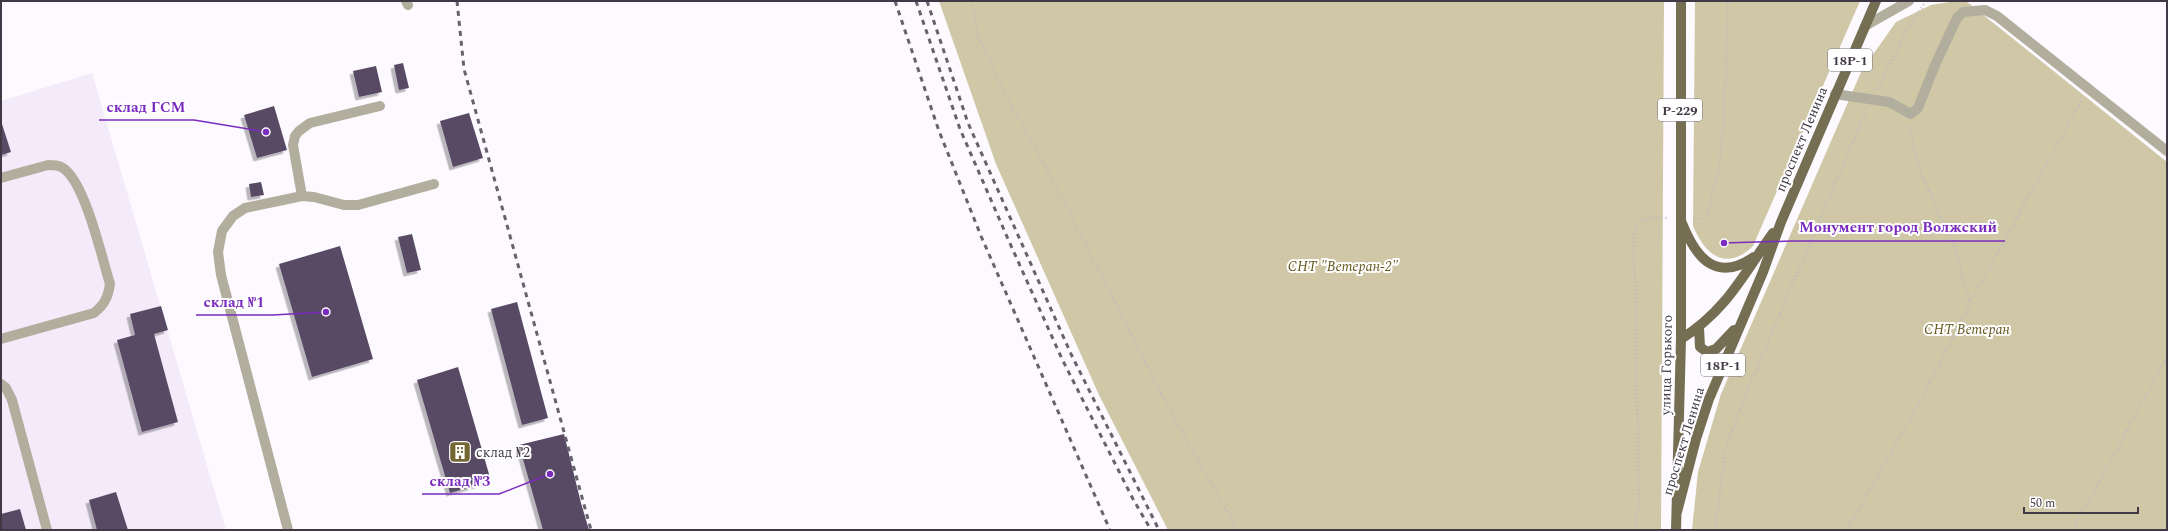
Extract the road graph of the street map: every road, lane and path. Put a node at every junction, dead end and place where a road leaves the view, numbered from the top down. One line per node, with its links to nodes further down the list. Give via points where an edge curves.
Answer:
1 (972, 1): 30 (path, via 978,37 1004,94 1061,196 1177,424)
2 (1681, 1): 17 (main road, Р-229)
3 (1728, 1): 17 (path, via 1724,122 1719,168 1707,215 1702,219)
4 (1876, 1): 7 (main road, проспект Ленина / 18Р-1)
5 (1910, 1): 7 (street)
6 (1926, 1): 10 (path, via 1907,31)
7 (1865, 26): 9 (main road, проспект Ленина / 18Р-1)
8 (2091, 90): 12 (street, via 1997,16 1985,10 1963,12 1957,18 1918,108 1912,114); 13 (street); 20 (path, via 2075,108)
9 (1835, 94): 10 (street); 18 (main road, проспект Ленина / 18Р-1)
10 (1872, 99): 12 (street, via 1889,102); 33 (path, via 1742,402 1725,452)
11 (380, 106): 16 (street, via 310,123 294,136 293,145)
12 (1903, 111): 20 (path, via 1910,127 1920,171 1955,249)
13 (2167, 150)
14 (1, 178): 23 (street, via 48,165 62,167 68,171 88,210 110,284 109,296 103,306 94,312)
15 (434, 184): 16 (street, via 358,204 344,205)
16 (302, 196): 29 (street, via 245,208 233,216 222,231 218,252 221,275)
17 (1680, 219): 19 (main road, via 1697,254 1708,262 1729,268 1739,266); 24 (main road, улица Горького / Р-229); 31 (path, via 1656,218 1642,221 1636,227 1634,236 1638,507)
18 (1781, 222): 19 (main road, проспект Ленина / 18Р-1); 21 (main road, проспект Ленина / 18Р-1)
19 (1758, 255): 22 (main road, проспект Ленина / 18Р-1, via 1724,303)
20 (1970, 303): 34 (path, via 1918,405)
21 (1743, 318): 22 (main road, via 1724,342 1707,352 1700,347); 27 (main road, проспект Ленина / 18Р-1, via 1709,399)
22 (1699, 328): 24 (main road, проспект Ленина / 18Р-1)
23 (1, 339)
24 (1680, 339): 27 (main road, улица Горького / Р-229)
25 (2167, 358): 35 (path)
26 (1, 384): 28 (street, via 12,400)
27 (1676, 512): 32 (main road, Р-229)
28 (47, 530)
29 (288, 530)
30 (1238, 530)
31 (1634, 530)
32 (1676, 530)
33 (1715, 530)
34 (1847, 530)
35 (2073, 530)

